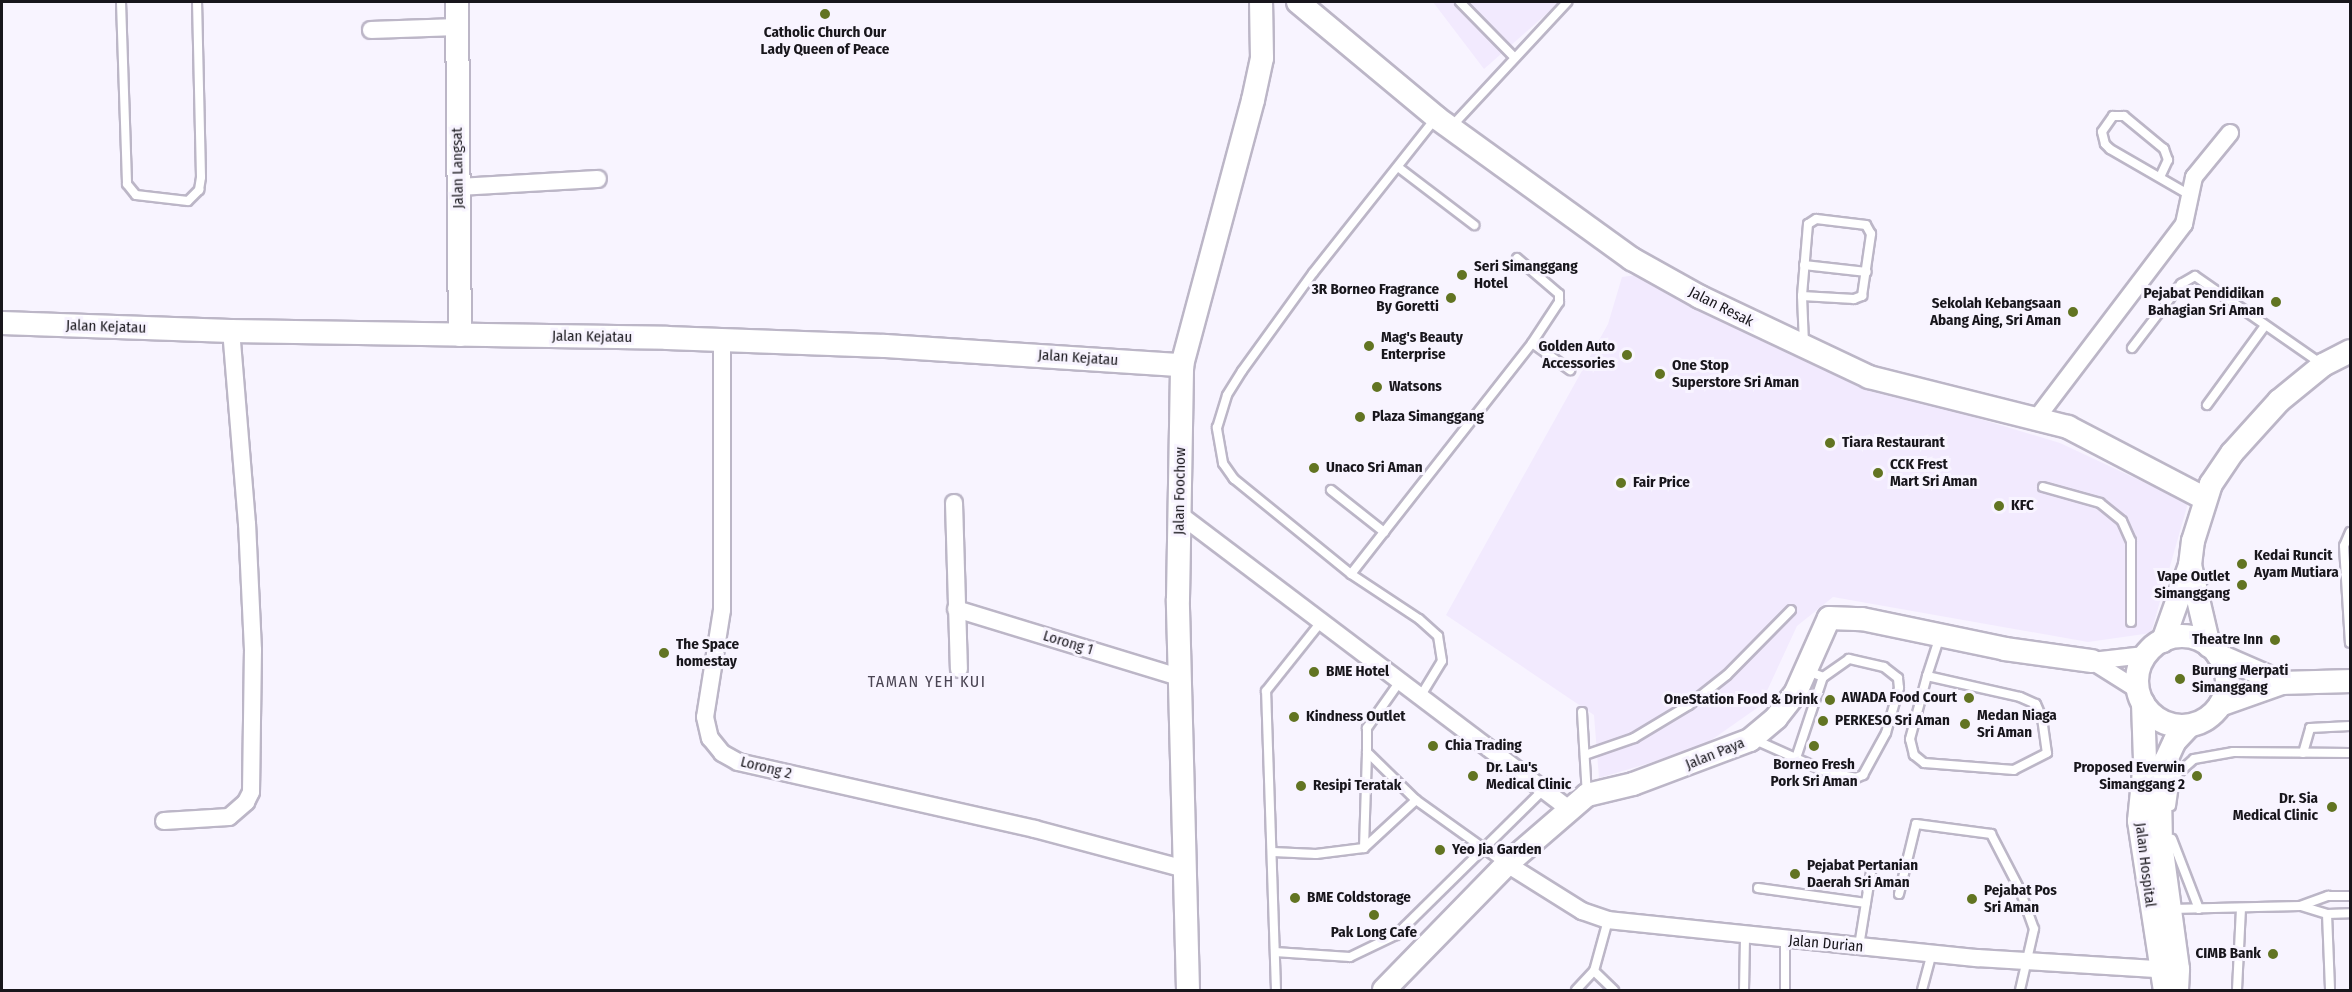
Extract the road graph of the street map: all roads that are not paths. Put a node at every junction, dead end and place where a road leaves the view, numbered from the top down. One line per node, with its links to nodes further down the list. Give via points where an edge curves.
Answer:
1 (121, 2): 2 (lane, via 127,184 136,195 188,201 199,190 201,177)
2 (197, 2)
3 (457, 2): 8 (street, Jalan Langsat)
4 (1260, 2): 32 (street, Jalan Foochow, via 1262,58 1253,100)
5 (1298, 2): 11 (street, Jalan Resak)
6 (1460, 2): 10 (lane)
7 (1567, 2): 10 (lane)
8 (457, 27): 9 (street); 16 (street, Jalan Langsat)
9 (371, 30)
10 (1513, 56): 11 (lane)
11 (1444, 123): 13 (lane); 30 (street, Jalan Resak, via 1632,259)
12 (2230, 133): 17 (street, via 2201,166)
13 (1398, 167): 18 (lane); 45 (lane, via 1313,273 1242,371 1227,395 1217,428 1223,463 1234,478)
14 (2160, 177): 14 (lane, via 2105,144 2102,132 2113,116 2124,116 2164,149 2168,160); 17 (lane)
15 (598, 179): 16 (street)
16 (458, 187): 26 (street, Jalan Langsat)
17 (2188, 194): 36 (street, via 2184,224)
18 (1474, 225)
19 (1517, 258): 28 (lane, via 1559,294 1559,302)
20 (1804, 265): 21 (lane); 21 (lane, via 1806,229 1811,221 1862,223 1871,234); 22 (lane)
21 (1867, 272): 22 (lane, via 1865,290 1859,298)
22 (1802, 296): 30 (lane)
23 (2, 323): 25 (street, Jalan Kejatau)
24 (2264, 327): 29 (lane, via 2195,276 2181,284); 33 (lane); 35 (lane)
25 (231, 331): 26 (street, Jalan Kejatau); 79 (street, via 248,524 253,650 251,792 246,802 228,817)
26 (460, 335): 27 (street, Jalan Kejatau)
27 (722, 340): 32 (street, Jalan Kejatau); 85 (street, Lorong 2, via 722,619 705,717 710,738 722,753 738,762 1035,829)
28 (1532, 344): 34 (lane); 42 (lane)
29 (2132, 348)
30 (1804, 349): 36 (street, Jalan Resak, via 1869,377)
31 (2350, 351): 33 (street)
32 (1182, 365): 41 (street, Jalan Foochow)
33 (2323, 365): 39 (street, via 2279,401 2232,453)
34 (1570, 370)
35 (2207, 405)
36 (2036, 419): 39 (street, Jalan Resak, via 2103,442)
37 (2043, 487): 49 (lane, via 2100,503 2122,521 2131,541)
38 (1331, 490): 42 (lane)
39 (2204, 498): 44 (street)
40 (954, 503): 46 (street)
41 (1179, 514): 48 (street); 59 (street, Jalan Foochow)
42 (1384, 532): 45 (lane)
43 (2350, 532): 51 (lane, via 2344,546)
44 (2190, 565): 52 (street); 53 (street)
45 (1351, 574): 64 (lane, via 1438,636 1442,661)
46 (956, 609): 56 (street); 59 (street, Lorong 1)
47 (1791, 610): 73 (lane, via 1727,675 1689,705 1634,738)
48 (1322, 622): 62 (street); 82 (lane, via 1266,691)
49 (2131, 622)
50 (1940, 635): 55 (street, Jalan Paya); 57 (street, Jalan Paya, via 1863,619 1828,618); 58 (lane)
51 (2350, 640)
52 (2163, 641): 53 (street, via 2187,637); 54 (street)
53 (2214, 650): 61 (street); 65 (street, via 2227,680)
54 (2145, 655): 55 (street); 63 (street, via 2140,666)
55 (2092, 661): 63 (street)
56 (959, 669)
57 (1816, 674): 69 (street, Jalan Paya); 74 (lane); 74 (lane, via 1849,659 1893,671 1899,688 1886,733 1870,766 1856,778 1829,773)
58 (1928, 676): 58 (lane, via 2036,704 2047,753 2014,770 1924,763 1910,749 1910,739)
59 (1179, 677): 85 (street, Jalan Foochow)
60 (2350, 681): 61 (street)
61 (2282, 683): 65 (street)
62 (1398, 684): 64 (street); 70 (lane, via 1367,728)
63 (2141, 697): 67 (street, via 2162,721); 104 (street, Jalan Hospital, via 2145,761 2139,821)
64 (1419, 699): 75 (street)
65 (2220, 705): 67 (street, via 2207,718)
66 (1582, 712): 73 (lane)
67 (2188, 726): 91 (street, Jalan Hospital, via 2166,760 2160,797)
68 (2350, 726): 71 (lane, via 2310,728)
69 (1752, 738): 74 (lane); 76 (street, Jalan Paya, via 1676,770)
70 (1367, 752): 77 (lane); 80 (lane)
71 (2303, 753): 72 (lane); 92 (lane, via 2233,752 2194,759 2175,776 2170,801 2172,848)
72 (2350, 753)
73 (1585, 755): 76 (lane)
74 (1796, 758)
75 (1543, 790): 78 (street); 81 (lane)
76 (1587, 795): 78 (street, Jalan Paya)
77 (1416, 800): 80 (lane); 81 (lane)
78 (1569, 809): 83 (street, Jalan Paya)
79 (164, 821)
80 (1364, 848): 82 (lane, via 1316,854)
81 (1485, 851): 83 (lane); 100 (lane, via 1396,935 1350,957)
82 (1273, 852): 100 (lane)
83 (1507, 864): 96 (street, Jalan Durian, via 1582,911); 107 (street, Jalan Paya)
84 (1872, 866): 89 (lane)
85 (1185, 869): 105 (street, Jalan Foochow)
86 (1758, 888): 89 (lane)
87 (1899, 894): 102 (lane, via 1916,824 1991,834 2020,890 2034,929)
88 (2350, 896): 90 (lane, via 2328,896)
89 (1866, 903): 99 (lane)
90 (2300, 906): 93 (lane); 95 (lane)
91 (2170, 909): 92 (lane); 104 (street, Jalan Hospital)
92 (2199, 909): 93 (lane)
93 (2241, 909): 114 (lane)
94 (2350, 913): 95 (lane)
95 (2327, 914): 115 (lane)
96 (1608, 920): 97 (street, Jalan Durian); 103 (lane)
97 (1745, 936): 98 (street, Jalan Durian); 110 (lane)
98 (1785, 940): 99 (street, Jalan Durian); 111 (lane)
99 (1859, 946): 101 (street, Jalan Durian)
100 (1275, 952): 106 (lane)
101 (1932, 953): 102 (street, Jalan Durian); 112 (lane)
102 (2027, 960): 104 (street, Jalan Durian); 113 (lane)
103 (1594, 971): 108 (lane); 109 (lane)
104 (2170, 981)
105 (1188, 990)
106 (1276, 990)
107 (1384, 990)
108 (1576, 990)
109 (1614, 990)
110 (1744, 990)
111 (1785, 990)
112 (1922, 990)
113 (2020, 990)
114 (2237, 990)
115 (2330, 990)

